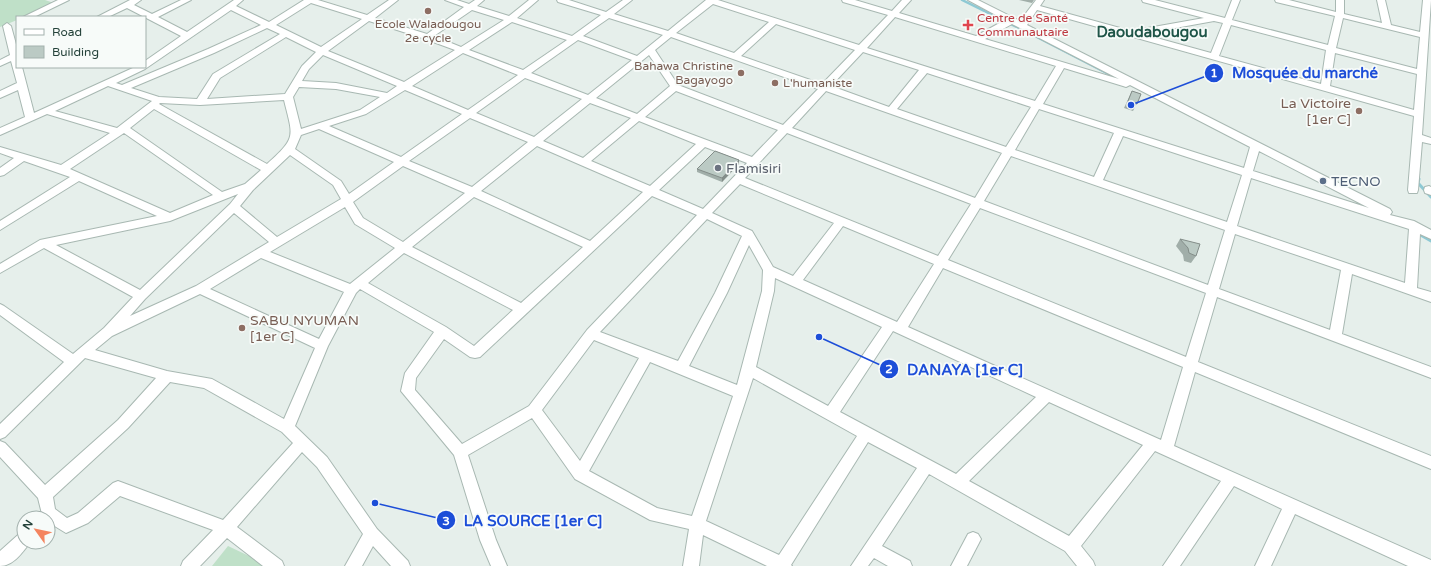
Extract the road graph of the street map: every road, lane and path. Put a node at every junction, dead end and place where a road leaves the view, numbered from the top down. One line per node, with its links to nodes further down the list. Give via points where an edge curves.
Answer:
1 (65, 0): 30 (street)
2 (137, 0): 24 (street)
3 (187, 0): 32 (street)
4 (239, 0): 25 (street)
5 (310, 0): 33 (street); 41 (street)
6 (394, 0): 33 (street)
7 (449, 0): 26 (street)
8 (480, 0): 26 (street)
9 (534, 0): 35 (street)
10 (561, 0): 28 (street)
11 (628, 0): 28 (street)
12 (711, 0): 37 (street); 45 (street)
13 (846, 0): 27 (street)
14 (907, 0): 27 (street)
15 (972, 0): 36 (street)
16 (1146, 0): 34 (street)
17 (1236, 0): 39 (street)
18 (1279, 0): 22 (street)
19 (1340, 0): 29 (street)
20 (1381, 0): 42 (street)
21 (1424, 1): 48 (street)
22 (1298, 2): 29 (street)
23 (1038, 4): 40 (street); 46 (street)
24 (128, 5): 31 (street); 32 (street)
25 (230, 6): 41 (street); 47 (street)
26 (470, 8): 35 (street); 49 (street)
27 (894, 14): 51 (street); 52 (street)
28 (607, 15): 45 (street); 50 (street)
29 (1340, 15): 42 (street); 53 (street)
30 (29, 16)
31 (103, 16)
32 (152, 17): 47 (street)
33 (368, 18): 49 (street); 56 (street)
34 (1216, 18): 39 (street); 46 (street)
35 (510, 20): 50 (street); 54 (street)
36 (1012, 20): 40 (street); 51 (street)
37 (775, 21): 52 (street); 59 (street)
38 (16, 22): 43 (street)
39 (1228, 22): 53 (street); 60 (street)
40 (1022, 25): 78 (street)
41 (268, 26): 44 (street); 75 (street)
42 (1387, 27): 48 (street)
43 (4, 28): 58 (street)
44 (285, 34): 56 (street); 86 (street, via 216,76)
45 (669, 34): 55 (street); 59 (street)
46 (1130, 34): 60 (street)
47 (187, 36): 63 (street)
48 (1425, 36): 57 (street)
49 (428, 37): 54 (street)
50 (575, 38): 61 (street); 69 (street)
51 (978, 39): 64 (street)
52 (861, 49): 67 (street); 76 (street)
53 (1331, 49): 68 (street); 77 (street)
54 (462, 50): 69 (street); 73 (street)
55 (650, 50): 61 (street); 74 (street)
56 (322, 51): 71 (street, via 305,68); 73 (street)
57 (1427, 55): 68 (street)
58 (16, 56): 62 (street)
59 (735, 57): 76 (street)
60 (1214, 57): 77 (street)
61 (638, 59): 84 (street)
62 (0, 63)
63 (146, 64)
64 (1062, 64): 78 (street); 87 (street)
65 (18, 68): 72 (street)
66 (140, 68): 70 (street)
67 (925, 69): 87 (street); 89 (street)
68 (1422, 73): 79 (street)
69 (524, 74): 84 (street); 90 (street)
70 (108, 83): 75 (street); 88 (street)
71 (296, 84): 81 (street, via 336,86); 83 (street)
72 (22, 85): 80 (street); 92 (street)
73 (405, 86): 81 (street); 90 (street)
74 (675, 87): 93 (street); 95 (street)
75 (122, 88): 85 (street)
76 (824, 88): 89 (street); 95 (street)
77 (1325, 88): 91 (street)
78 (1157, 93): 104 (street)
79 (1420, 93): 82 (street); 91 (street)
80 (0, 95)
81 (389, 96): 94 (street, via 363,112)
82 (1431, 96)
83 (288, 97): 86 (street); 99 (street)
84 (588, 99): 93 (street); 102 (street)
85 (156, 102): 86 (street); 96 (street); 113 (street)
86 (200, 102)
87 (1037, 105): 98 (street); 107 (street)
88 (46, 111): 92 (street); 96 (street)
89 (891, 111): 107 (street)
90 (469, 113): 102 (street); 109 (street)
91 (1419, 114): 100 (street)
92 (30, 118): 97 (street)
93 (638, 118): 103 (street); 110 (street)
94 (321, 126): 99 (street); 109 (street)
95 (785, 129): 111 (street); 125 (street)
96 (121, 130): 112 (street); 123 (street)
97 (0, 132)
98 (1120, 132): 115 (street); 118 (street)
99 (297, 133): 106 (street)
100 (1417, 137): 101 (street); 120 (street)
101 (1431, 141)
102 (535, 142): 110 (street); 122 (street)
103 (703, 143): 111 (street); 121 (street)
104 (1256, 144): 115 (street); 131 (street)
105 (0, 150): 108 (street)
106 (289, 150): 113 (street); 124 (street, via 337,184)
107 (1009, 152): 118 (street); 125 (street)
108 (23, 156): 112 (street); 114 (street)
109 (401, 162): 122 (street); 124 (street)
110 (584, 162): 121 (street)
111 (754, 162): 117 (street)
112 (62, 169): 116 (street)
113 (268, 169): 119 (street)
114 (0, 172)
115 (1248, 174): 131 (street); 132 (street)
116 (79, 176): 128 (street); 130 (street)
117 (738, 179): 127 (street); 129 (street)
118 (1098, 182): 132 (street)
119 (250, 187): 123 (street); 126 (street)
120 (1413, 190)
121 (651, 191): 127 (street); 137 (street)
122 (473, 192): 137 (street); 138 (street)
123 (221, 196): 128 (street)
124 (348, 200): 136 (street); 138 (street, via 359,221)
125 (978, 203): 140 (street); 148 (street)
126 (234, 207): 136 (street); 149 (street)
127 (705, 214): 133 (street); 156 (street)
128 (170, 216): 135 (street)
129 (841, 221): 140 (street); 144 (street)
130 (0, 226)
131 (1415, 227): 134 (street); 147 (street)
132 (1232, 228): 141 (street); 148 (street)
133 (748, 234): 143 (street); 162 (street, via 721,294)
134 (1431, 235)
135 (44, 243): 142 (street); 149 (street)
136 (277, 243): 139 (street)
137 (591, 246): 152 (street)
138 (402, 247): 145 (street); 152 (street)
139 (261, 253): 145 (street); 146 (street)
140 (942, 262): 153 (street); 161 (street)
141 (1347, 268): 147 (street); 157 (street)
142 (0, 269)
143 (769, 270): 144 (street); 163 (street, via 768,291)
144 (795, 282): 153 (street)
145 (355, 286): 154 (street); 158 (street)
146 (200, 289): 155 (street); 158 (street)
147 (1410, 290): 150 (street)
148 (1214, 291): 157 (street); 161 (street)
149 (141, 296): 155 (street)
150 (1431, 297)
151 (0, 309): 160 (street)
152 (522, 309): 154 (street, via 475,353)
153 (895, 327): 167 (street); 169 (street)
154 (442, 331): 176 (street, via 410,377 408,391)
155 (108, 332): 160 (street)
156 (591, 334): 159 (street); 168 (street)
157 (1336, 337): 164 (street)
158 (322, 346): 170 (street)
159 (647, 356): 162 (street); 179 (street)
160 (78, 357): 165 (street); 171 (street)
161 (1192, 365): 174 (street); 177 (street)
162 (681, 368): 166 (street)
163 (749, 369): 166 (street); 169 (street)
164 (1431, 373)
165 (167, 376): 170 (street, via 207,383); 182 (street, via 123,424)
166 (741, 393): 186 (street)
167 (1047, 395): 174 (street); 181 (street)
168 (534, 410): 176 (street); 179 (street)
169 (831, 414): 172 (street)
170 (287, 428): 173 (street)
171 (2, 429)
172 (866, 434): 178 (street); 201 (street)
173 (302, 442): 187 (street); 188 (street, via 322,462)
174 (1160, 446): 180 (street); 190 (street)
175 (0, 447): 182 (street)
176 (460, 452): 199 (street)
177 (1431, 463)
178 (927, 465): 181 (street); 192 (street)
179 (580, 474): 186 (street, via 656,515)
180 (1231, 478): 183 (street); 206 (street)
181 (958, 482): 190 (street)
182 (45, 495): 184 (street)
183 (1292, 505): 194 (street); 207 (street)
184 (46, 510)
185 (56, 521): 187 (street, via 66,526 83,518 118,488)
186 (697, 524): 200 (street); 201 (street)
187 (226, 528): 195 (street); 196 (street)
188 (372, 534): 197 (street); 198 (street)
189 (973, 539): 204 (street)
190 (1071, 546): 205 (street)
191 (16, 548): 193 (street)
192 (871, 548): 202 (street); 203 (street)
193 (0, 561)
194 (1417, 564)
195 (189, 566)
196 (276, 566)
197 (353, 566)
198 (402, 566)
199 (498, 566)
200 (691, 566)
201 (783, 566)
202 (859, 566)
203 (904, 566)
204 (958, 566)
205 (1087, 566)
206 (1171, 566)
207 (1263, 566)

